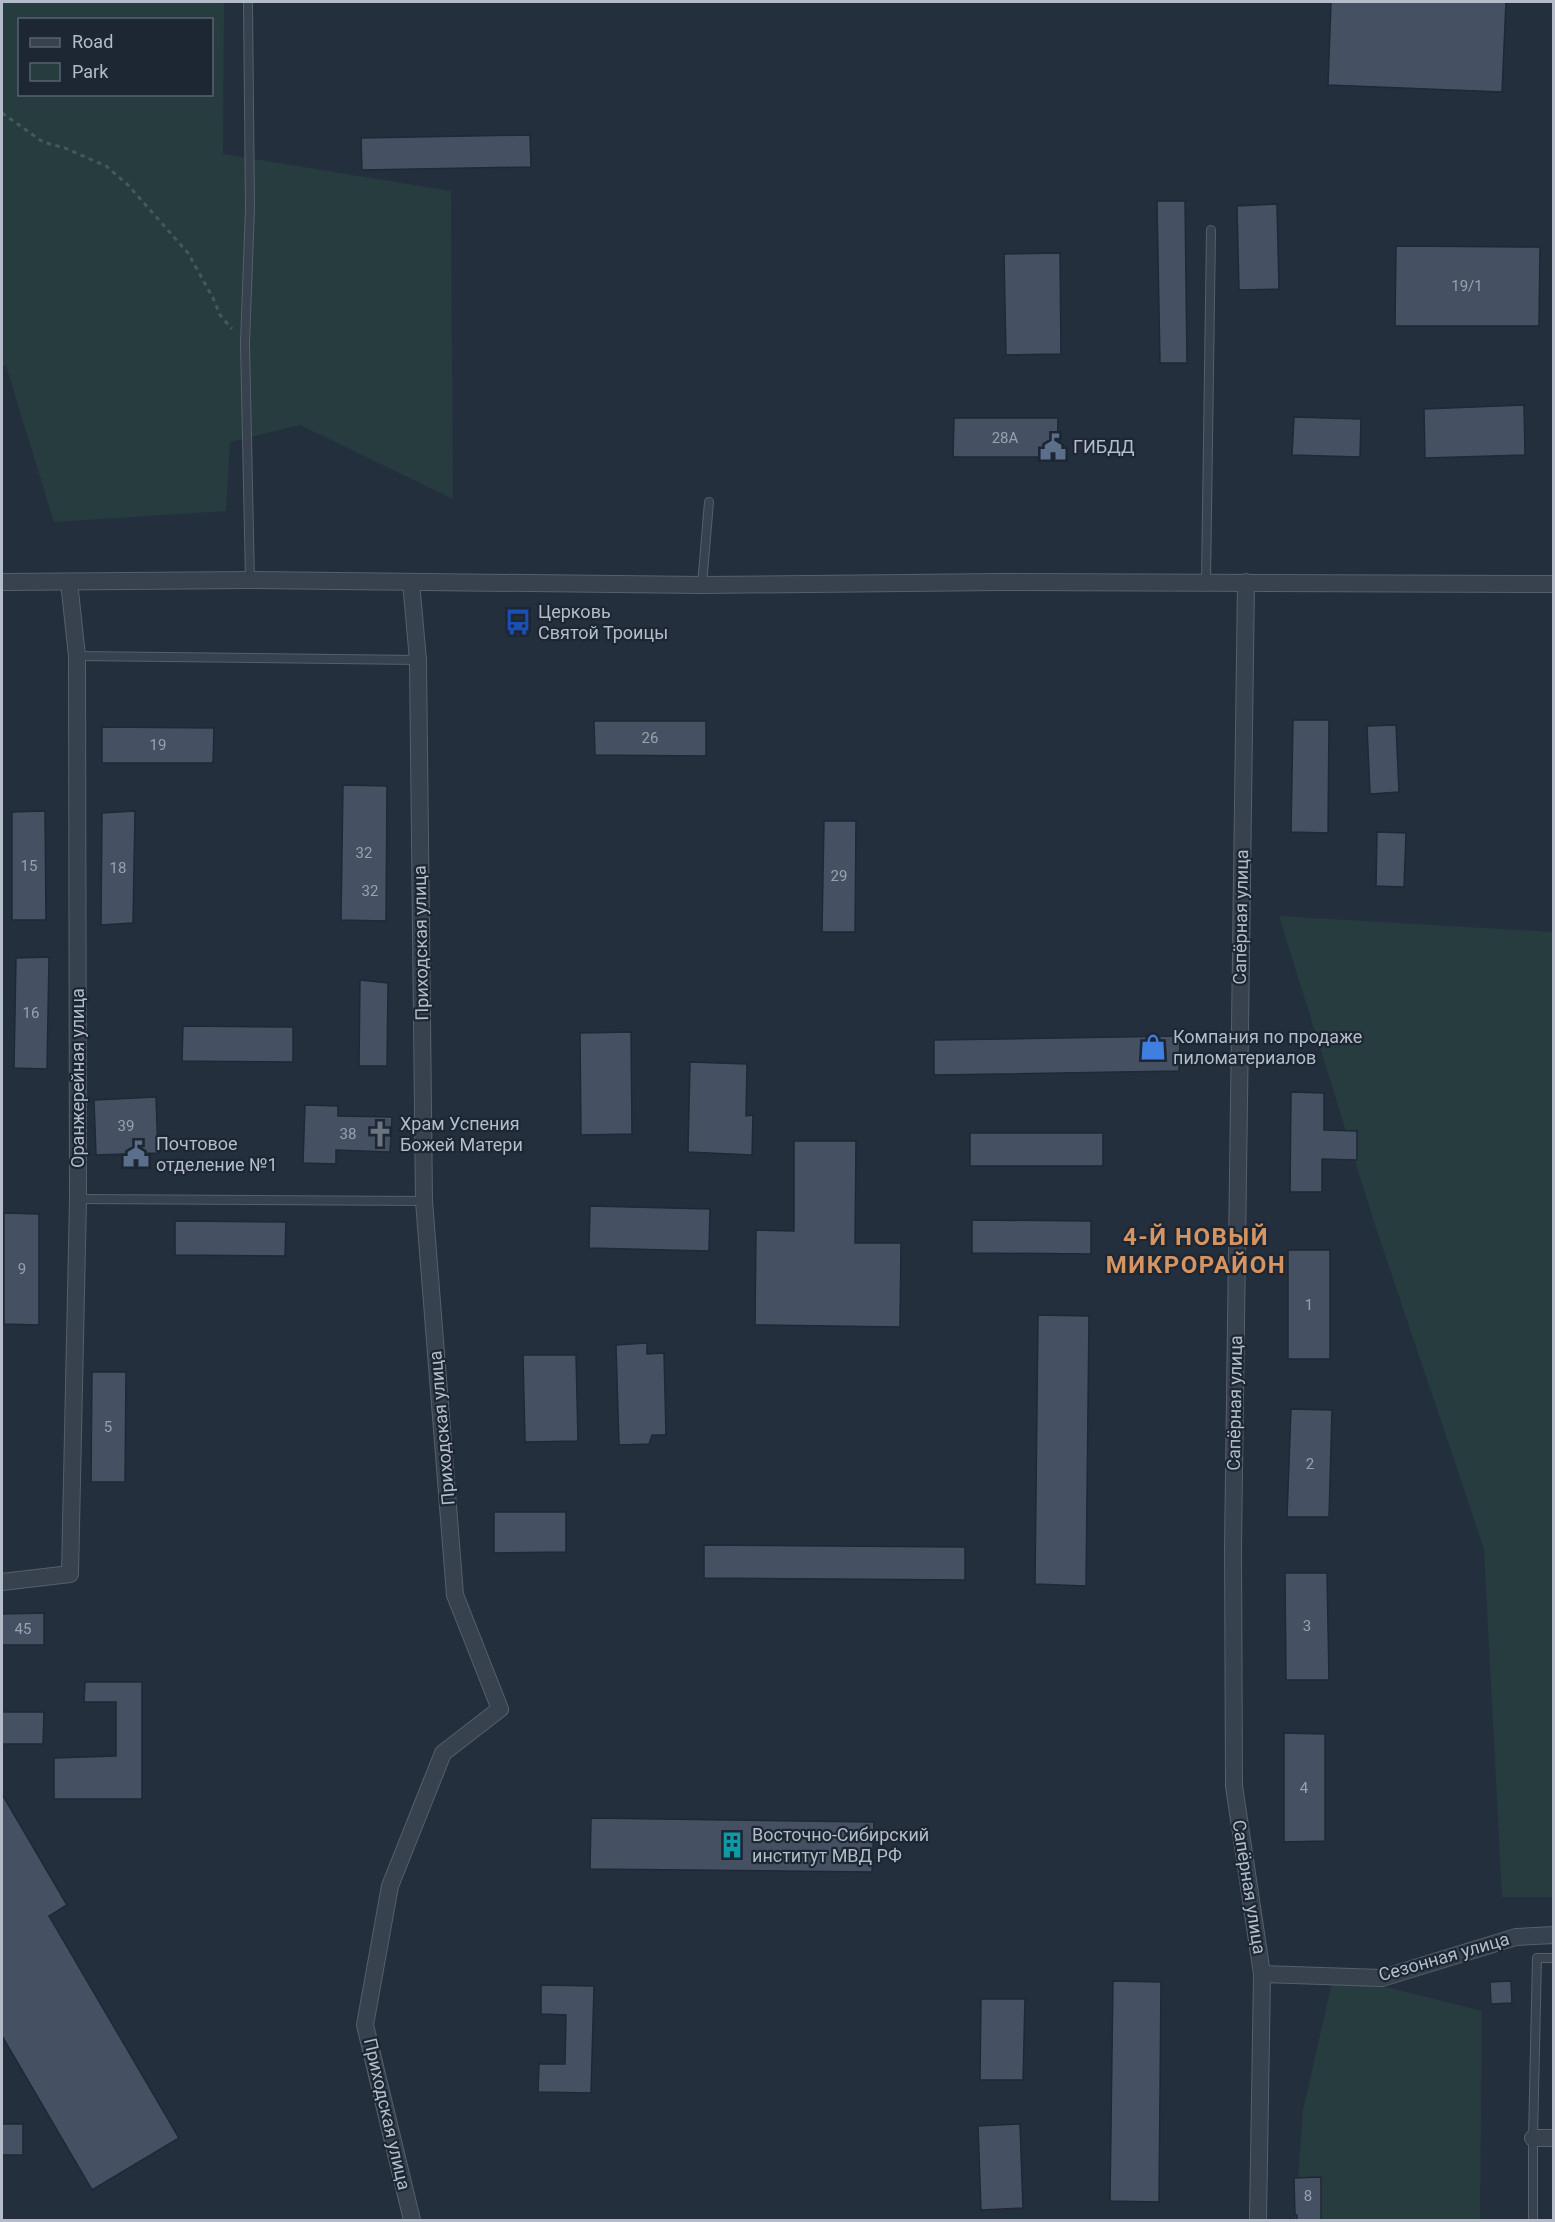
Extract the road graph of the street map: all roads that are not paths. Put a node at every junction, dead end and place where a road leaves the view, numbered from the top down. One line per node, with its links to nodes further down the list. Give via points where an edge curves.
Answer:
1 (248, 2): 4 (lane, via 250,208 245,343)
2 (1211, 230): 8 (lane)
3 (709, 502): 11 (lane)
4 (250, 580): 6 (street); 7 (street)
5 (2, 582): 6 (street)
6 (69, 582): 12 (street, Оранжерейная улица)
7 (411, 582): 11 (street); 13 (street, Приходская улица)
8 (1206, 582): 9 (street); 11 (street)
9 (1246, 582): 10 (street); 19 (street, Сапёрная улица, via 1233,1774)
10 (1554, 584)
11 (702, 585)
12 (77, 656): 13 (lane); 14 (street, Оранжерейная улица)
13 (418, 660): 15 (street, Приходская улица)
14 (78, 1199): 15 (lane); 16 (street, Оранжерейная улица, via 70,1574)
15 (424, 1201): 22 (street, Приходская улица, via 455,1595 500,1709 443,1753 390,1886 365,2025)
16 (2, 1582)
17 (1554, 1935): 19 (street, Сезонная улица, via 1515,1937 1383,1978)
18 (1554, 1958): 20 (lane, via 1537,1958)
19 (1263, 1974): 23 (street, Сапёрная улица)
20 (1533, 2138): 21 (street); 24 (lane)
21 (1554, 2138)
22 (412, 2220)
23 (1258, 2220)
24 (1533, 2220)

